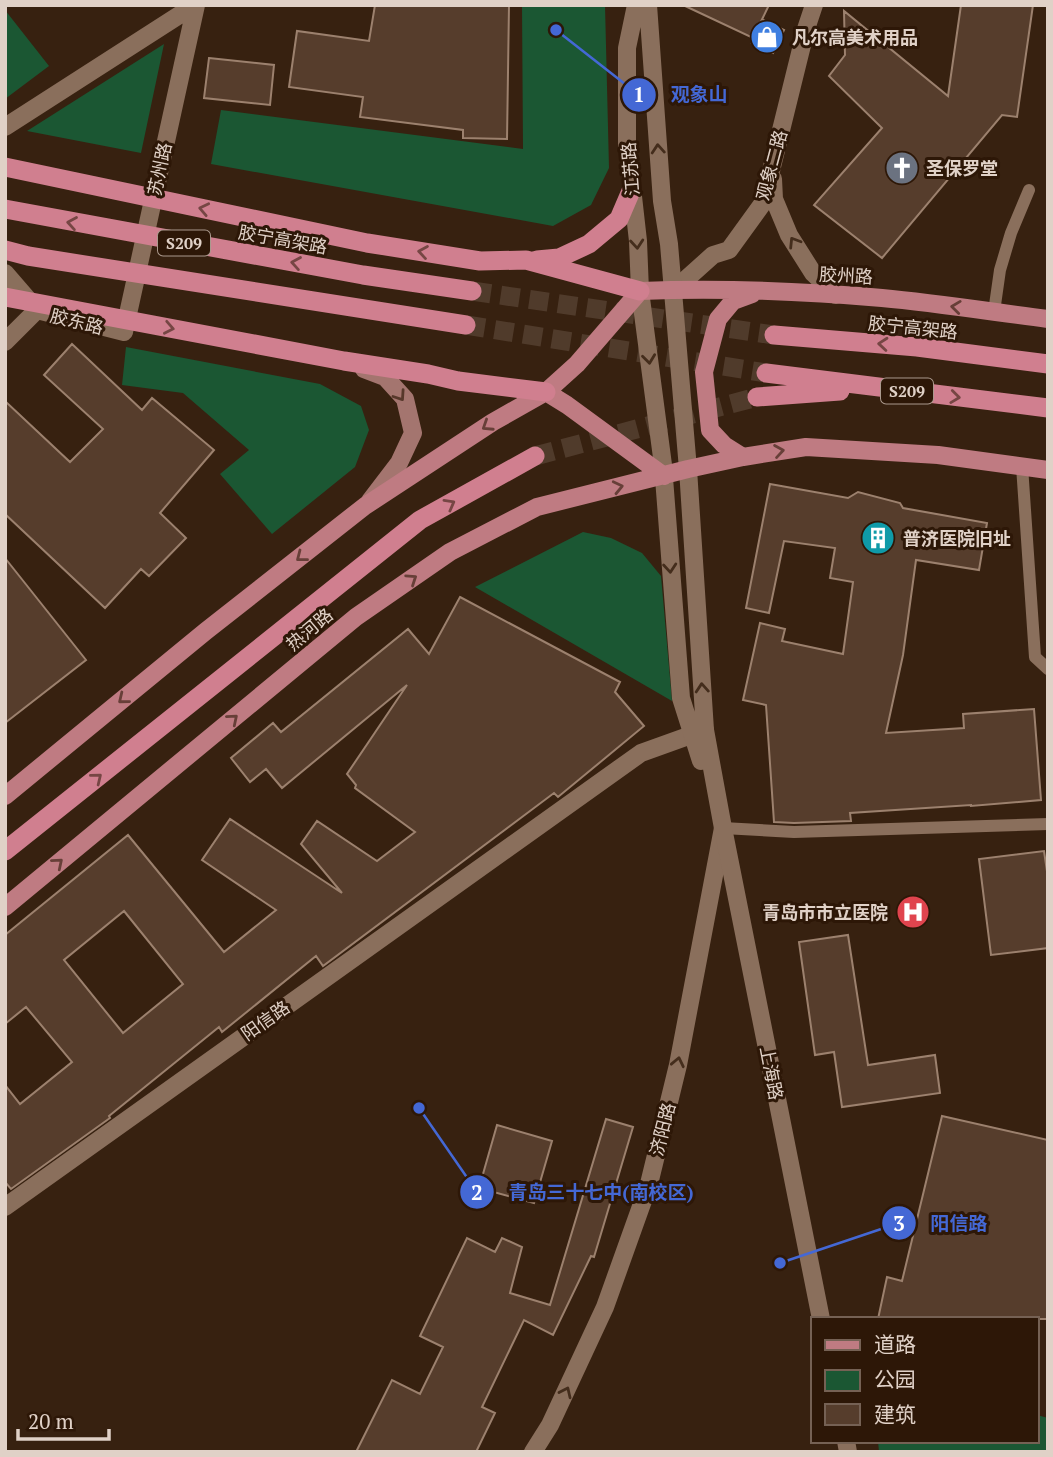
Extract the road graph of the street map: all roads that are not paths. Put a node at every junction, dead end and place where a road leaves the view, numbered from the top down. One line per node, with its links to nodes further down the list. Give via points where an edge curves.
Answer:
1 (195, 5): 5 (street); 24 (street, 苏州路)
2 (636, 5): 9 (street, 江苏路, via 627,48)
3 (648, 5): 14 (street, 江苏路, one-way to 3, via 662,201)
4 (814, 5): 6 (street, 观象二路)
5 (5, 127)
6 (772, 163): 14 (street, 观象二路, via 763,203 729,250 713,255); 18 (street, one-way to 6, via 813,273 789,236 774,199)
7 (5, 167): 12 (highway, one-way to 7, via 480,261 366,243)
8 (1029, 190): 21 (lane, via 1000,270)
9 (631, 191): 12 (highway, via 619,219 589,244 559,258); 16 (street, 江苏路, one-way to 16)
10 (5, 209): 15 (highway, 胶宁高架路 / S209, one-way to 10)
11 (5, 250): 23 (highway, S209)
12 (526, 260): 16 (highway)
13 (5, 273): 20 (street, 胶东路)
14 (674, 290): 16 (main road, 胶州路); 17 (main road, 胶州路); 37 (street, 江苏路)
15 (472, 291)
16 (640, 291): 31 (main road, via 577,364); 39 (street, 江苏路, one-way to 39)
17 (762, 291): 18 (main road, 胶州路); 35 (main road, via 733,301 718,319 704,372 710,430)
18 (836, 295): 21 (main road, 胶州路, one-way to 18)
19 (5, 297): 27 (highway, one-way to 27)
20 (37, 310): 24 (street, 胶东路); 26 (street)
21 (994, 312): 22 (main road, 胶州路)
22 (1048, 319)
23 (466, 325)
24 (124, 332)
25 (774, 335): 28 (highway, 胶宁高架路, one-way to 25)
26 (5, 342)
27 (344, 361): 31 (highway); 40 (main road, one-way to 40, via 386,377 405,399 413,433 399,463)
28 (1048, 364)
29 (766, 373): 30 (highway, S209)
30 (881, 388): 32 (highway); 33 (highway, S209, one-way to 33)
31 (546, 392): 39 (main road); 40 (main road, one-way to 40)
32 (757, 397)
33 (1048, 408)
34 (535, 456): 46 (highway, one-way to 34, via 419,520)
35 (743, 457): 36 (main road, one-way to 36, via 806,447 938,455); 37 (main road)
36 (1022, 466): 38 (main road); 41 (lane, via 1035,657)
37 (688, 469): 39 (main road, 热河路); 42 (street, 上海路, one-way to 37)
38 (1048, 470)
39 (664, 476): 42 (street, 上海路, one-way to 42, via 681,698); 47 (main road, 热河路, one-way to 39, via 356,617 450,552 537,507)
40 (365, 506): 43 (main road, one-way to 43)
41 (1048, 669)
42 (699, 732): 45 (street, 上海路); 48 (street, 阳信路, via 640,753)
43 (5, 796)
44 (1048, 824): 45 (lane, via 794,832)
45 (723, 828): 49 (street, 上海路); 50 (street, 济阳路, one-way to 45, via 605,1307 649,1184 678,1065)
46 (5, 851)
47 (5, 907)
48 (5, 1207)
49 (821, 1317)
50 (533, 1452)

